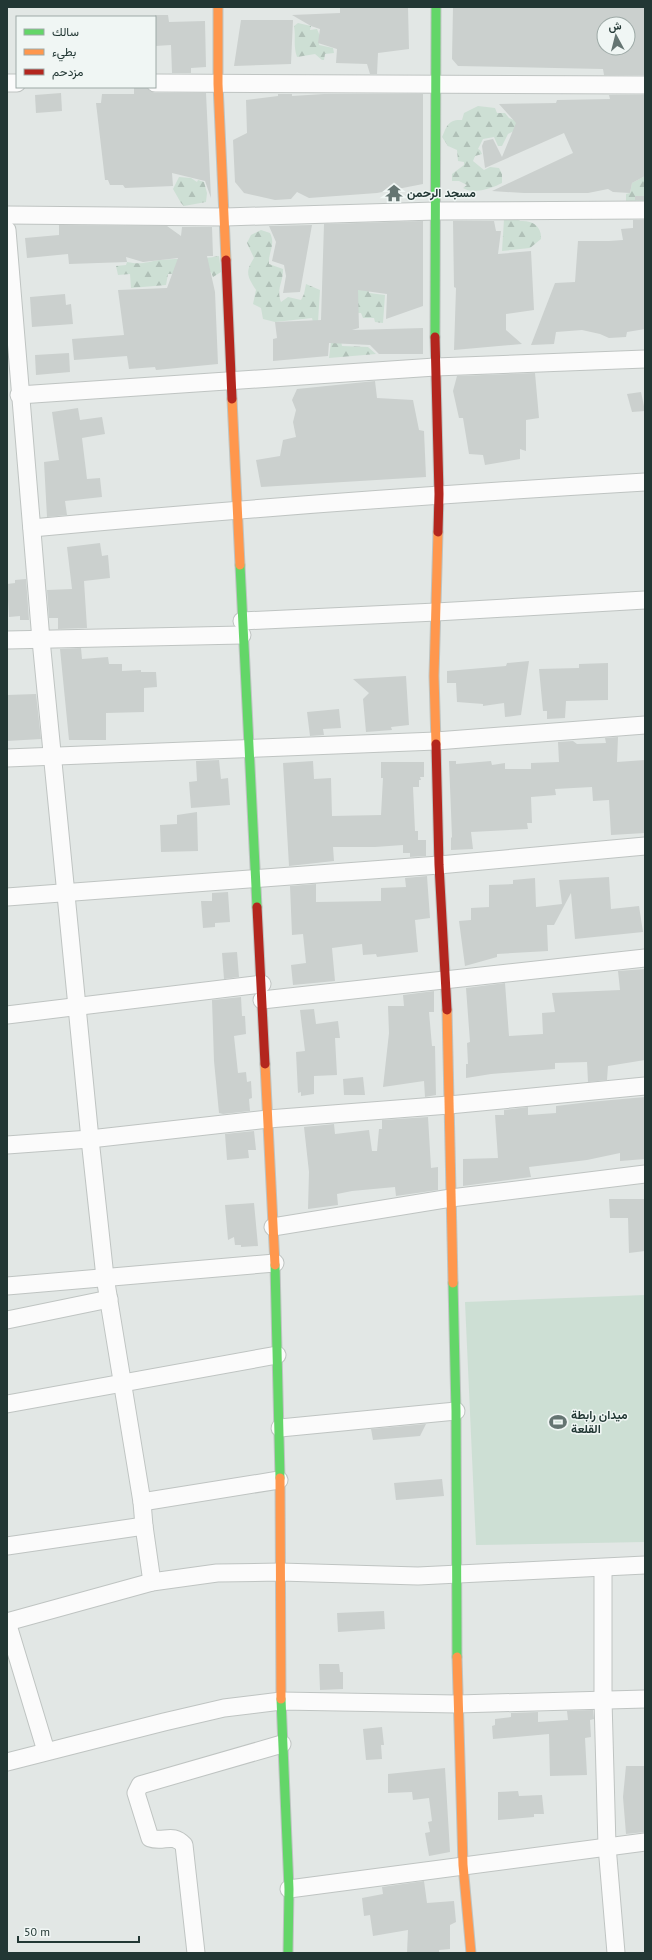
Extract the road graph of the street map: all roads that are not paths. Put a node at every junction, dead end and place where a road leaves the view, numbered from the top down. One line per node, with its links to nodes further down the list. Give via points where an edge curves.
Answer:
1 (218, 7): 5 (street)
2 (436, 7): 3 (street)
3 (437, 83): 5 (street); 6 (street); 8 (street)
4 (156, 84): 5 (street)
5 (218, 84): 10 (street)
6 (645, 85)
7 (645, 210): 8 (street)
8 (436, 211): 10 (street); 13 (street)
9 (7, 215): 10 (street)
10 (225, 217): 14 (street)
11 (7, 230): 15 (street)
12 (645, 359): 13 (street)
13 (435, 367): 14 (street); 17 (street)
14 (232, 379): 15 (street); 18 (street)
15 (19, 395): 19 (street)
16 (645, 482): 17 (street)
17 (439, 494): 18 (street); 21 (street)
18 (238, 509): 19 (street); 22 (street)
19 (32, 528): 24 (street)
20 (645, 600): 21 (street)
21 (436, 612): 22 (street); 26 (street)
22 (242, 628): 24 (street); 27 (street)
23 (7, 640): 24 (street)
24 (41, 640): 28 (street)
25 (645, 725): 26 (street)
26 (436, 741): 27 (street); 31 (street)
27 (250, 748): 28 (street); 32 (street)
28 (52, 755): 29 (street); 33 (street)
29 (7, 758)
30 (645, 846): 31 (street)
31 (439, 866): 32 (street); 36 (street)
32 (255, 879): 33 (street); 37 (street)
33 (64, 893): 34 (street); 38 (street)
34 (7, 897)
35 (645, 958): 36 (street)
36 (446, 981): 37 (street); 41 (street)
37 (262, 992): 38 (street); 42 (street)
38 (76, 1007): 39 (street); 43 (street)
39 (7, 1015)
40 (645, 1086): 41 (street)
41 (449, 1106): 42 (street); 46 (street)
42 (268, 1119): 43 (street); 47 (street)
43 (90, 1139): 44 (street); 49 (street)
44 (7, 1145)
45 (645, 1174): 46 (street)
46 (451, 1198): 47 (street); 56 (street)
47 (273, 1227): 48 (street)
48 (275, 1263): 49 (street); 53 (street)
49 (105, 1277): 50 (street); 51 (street)
50 (7, 1286)
51 (109, 1299): 52 (street); 54 (street)
52 (7, 1320)
53 (277, 1355): 54 (street); 57 (street)
54 (123, 1383): 55 (street); 59 (street)
55 (7, 1404)
56 (456, 1411): 57 (street); 65 (street)
57 (280, 1428): 58 (street)
58 (279, 1480): 59 (street); 64 (street)
59 (142, 1502): 60 (street)
60 (144, 1526): 61 (street); 66 (street)
61 (7, 1546)
62 (645, 1565): 63 (street)
63 (603, 1568): 65 (street); 69 (street)
64 (280, 1572): 65 (street, via 418,1576); 66 (street, via 217,1573); 70 (street)
65 (458, 1574): 71 (street)
66 (152, 1582): 67 (street)
67 (7, 1622): 73 (street)
68 (645, 1699): 69 (street)
69 (604, 1700): 71 (street); 76 (street)
70 (281, 1701): 71 (street); 72 (street); 73 (street, via 224,1708)
71 (457, 1704): 77 (street)
72 (282, 1744): 78 (street); 79 (street, via 140,1785 138,1788 136,1793 150,1838 178,1839 184,1845)
73 (46, 1751): 74 (street)
74 (7, 1762)
75 (645, 1842): 76 (street)
76 (607, 1846): 77 (street); 82 (street)
77 (463, 1865): 78 (street); 81 (street)
78 (289, 1889): 80 (street)
79 (196, 1953)
80 (288, 1953)
81 (471, 1953)
82 (616, 1953)

